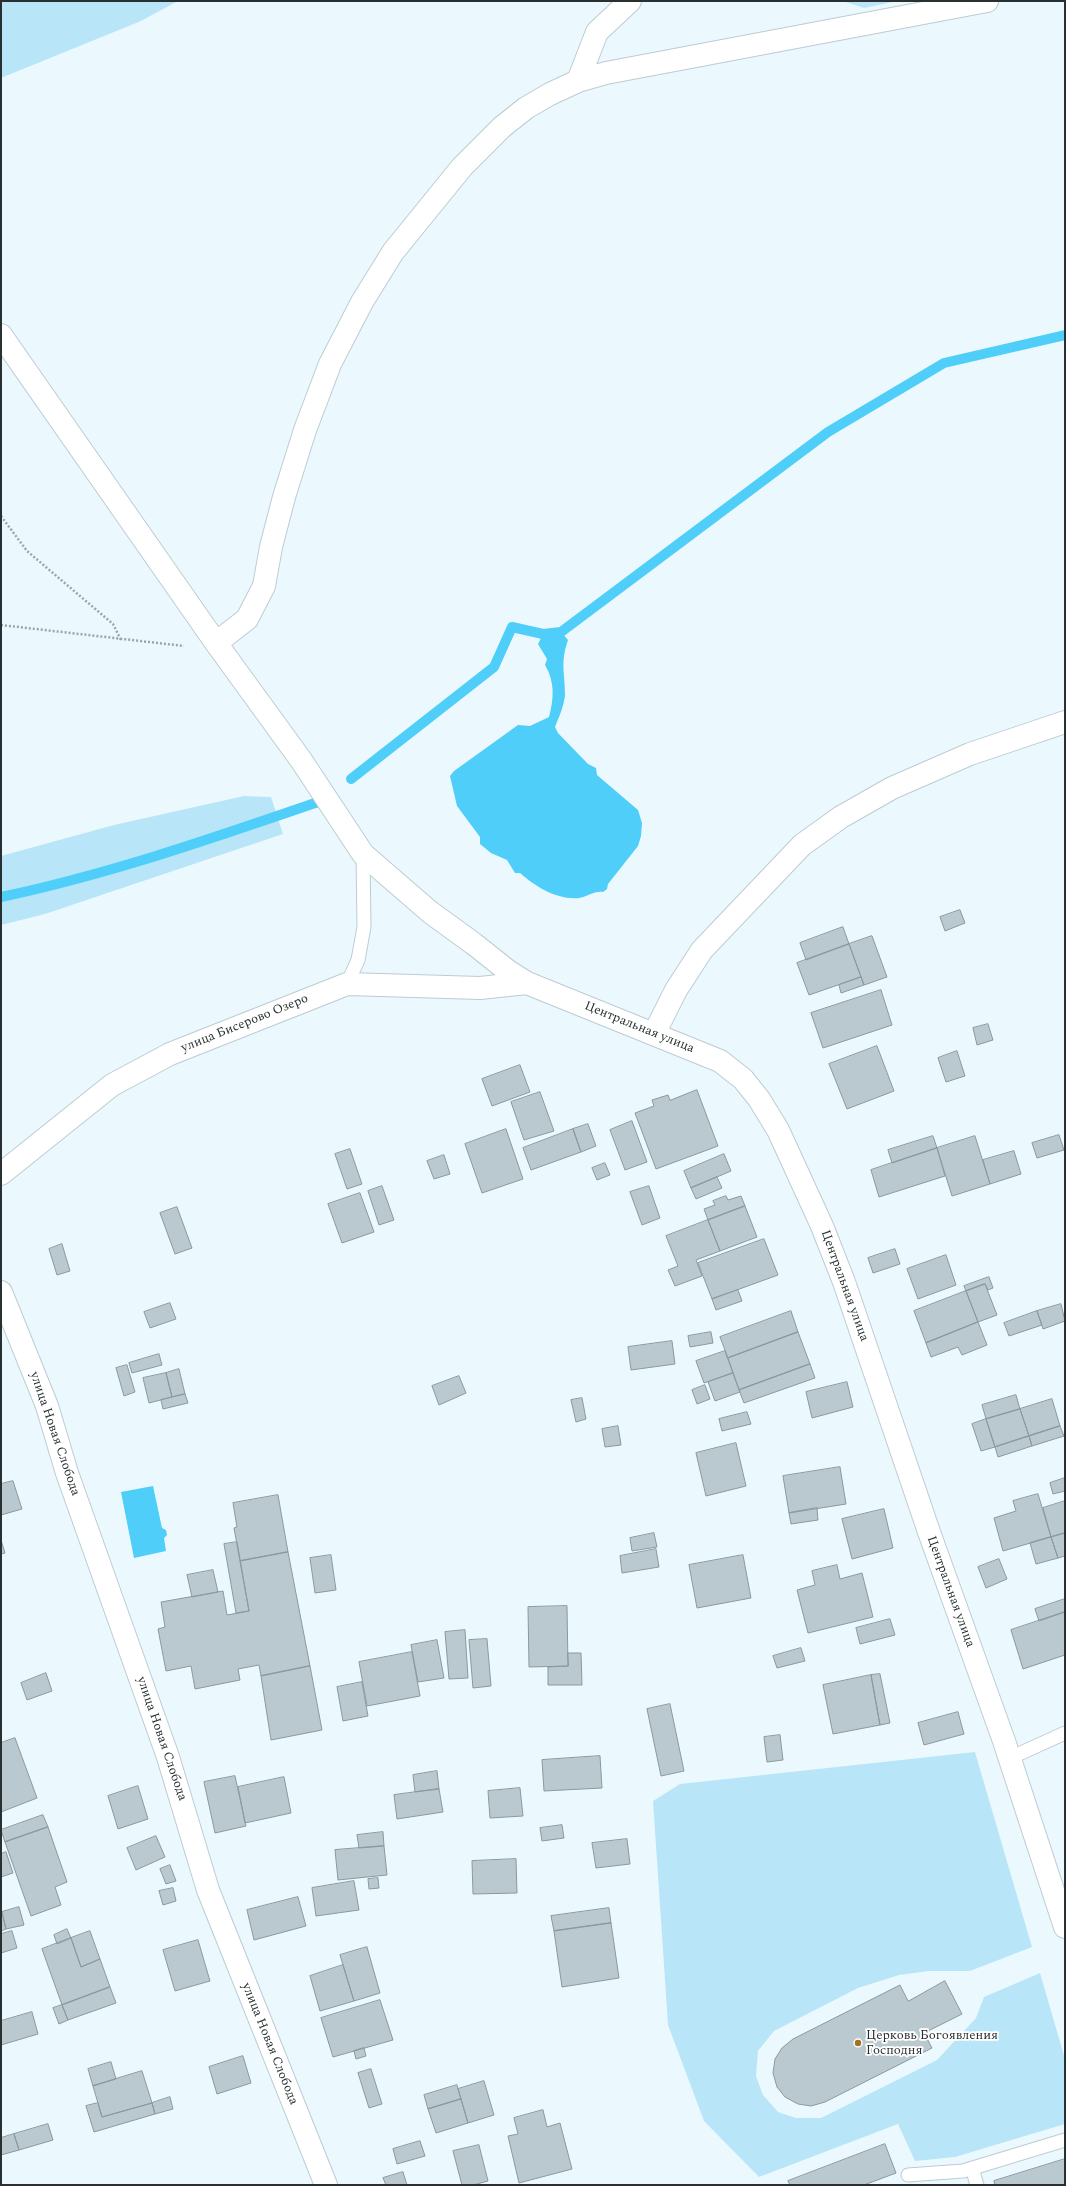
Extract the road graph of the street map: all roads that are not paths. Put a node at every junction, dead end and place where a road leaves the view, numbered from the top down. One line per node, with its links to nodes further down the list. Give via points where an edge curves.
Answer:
1 (630, 1): 3 (street, via 598,32)
2 (987, 1): 3 (street)
3 (578, 81): 5 (street, via 526,108 502,127 462,167 393,252 362,302 330,364 305,430 284,497 264,586 247,619)
4 (1, 335): 5 (street, Центральная улица)
5 (216, 643): 7 (street, Центральная улица, via 301,760)
6 (1065, 722): 10 (street, via 970,754 892,788 841,817 802,845 702,950 676,990)
7 (363, 854): 8 (street, Центральная улица, via 430,912); 9 (lane, via 364,928 358,960)
8 (527, 983): 9 (street, улица Бисерово Озеро, via 480,988); 10 (street, Центральная улица)
9 (347, 984): 11 (street, улица Бисерово Озеро, via 170,1054 112,1085)
10 (654, 1034): 14 (street, Центральная улица, via 720,1061 744,1079 778,1130 822,1226 844,1282 929,1532)
11 (1, 1174)
12 (1, 1292): 19 (street, улица Новая Слобода, via 46,1406 66,1473 168,1757 208,1890)
13 (1065, 1733): 14 (lane)
14 (1010, 1758): 15 (street, Центральная улица)
15 (1065, 1927)
16 (1065, 2140): 17 (lane)
17 (972, 2168): 18 (lane); 20 (lane)
18 (908, 2176)
19 (326, 2185)
20 (977, 2185)

